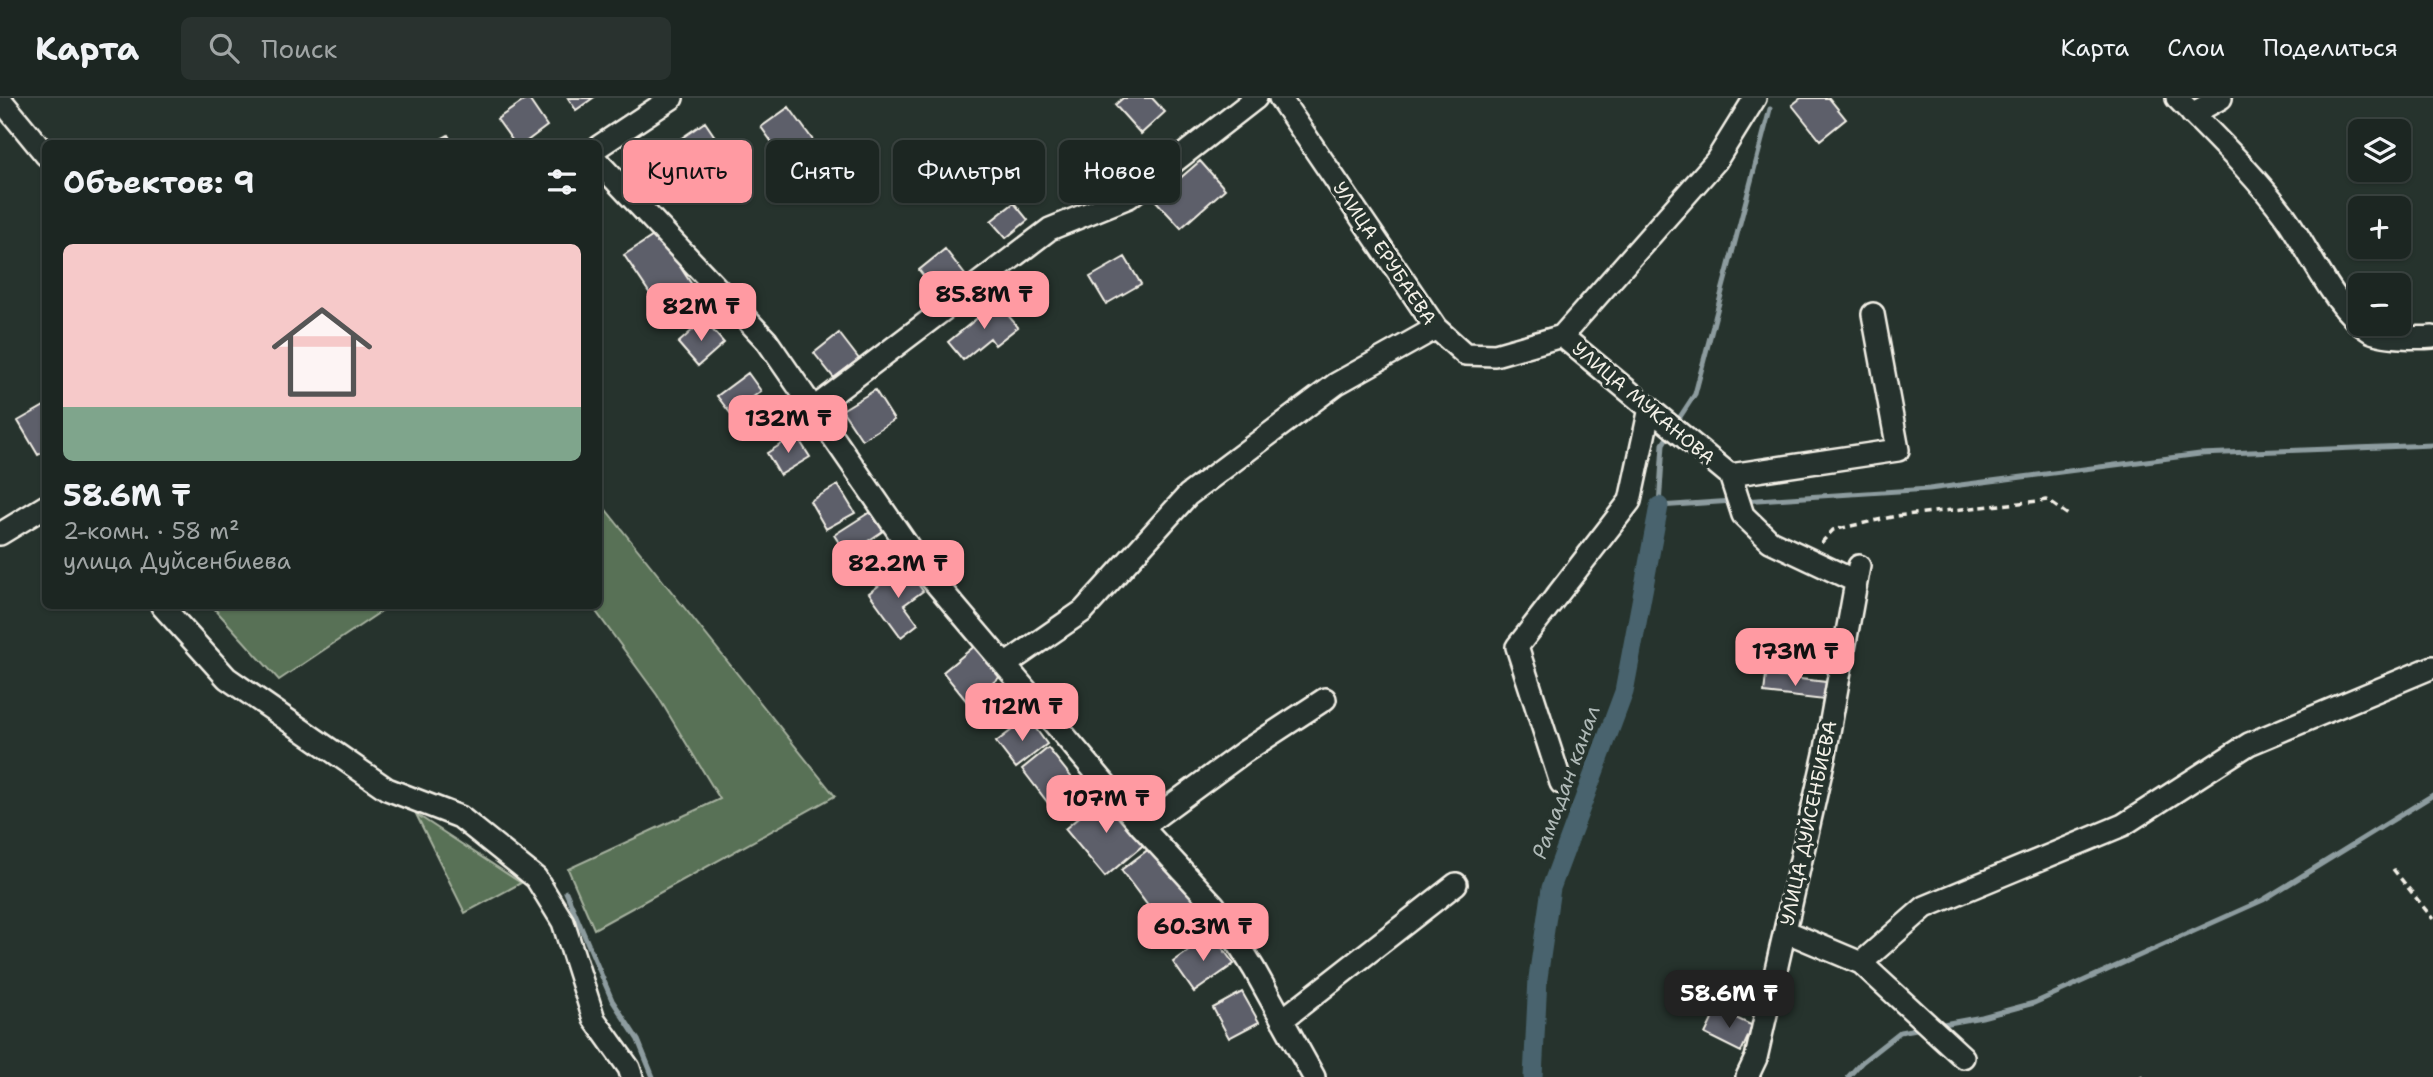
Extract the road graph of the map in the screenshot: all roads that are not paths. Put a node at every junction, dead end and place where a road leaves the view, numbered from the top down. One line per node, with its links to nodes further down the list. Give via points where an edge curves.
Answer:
1 (672, 98): 9 (street)
2 (1256, 98): 16 (street, via 1129,197 1050,229)
3 (1280, 98): 13 (street, УЛИЦА ЕРУБАЕВА)
4 (1755, 98): 14 (street, УЛИЦА МУКАНОВА, via 1716,161)
5 (2177, 98): 8 (street)
6 (2221, 98): 8 (street)
7 (0, 99): 10 (street)
8 (2192, 114): 15 (street, via 2284,216 2348,314 2372,333)
9 (602, 144)
10 (42, 150)
11 (602, 166): 16 (street, via 767,341)
12 (1873, 314): 18 (street, via 1898,450)
13 (1436, 328): 14 (street, УЛИЦА ЕРУБАЕВА, via 1465,354 1495,355); 23 (street, via 1336,384 1188,495 1083,611)
14 (1562, 336): 17 (street, УЛИЦА МУКАНОВА)
15 (2433, 337)
16 (814, 408): 23 (street, via 926,572)
17 (1650, 408): 18 (street, УЛИЦА МУКАНОВА); 26 (street, via 1630,500 1517,647)
18 (1730, 475): 21 (street, УЛИЦА МУКАНОВА, via 1743,515 1770,541 1807,559)
19 (42, 508): 20 (street)
20 (0, 534)
21 (1857, 574): 29 (street, УЛИЦА ДУЙСЕНБИЕВА, via 1825,754)
22 (165, 609): 33 (street, via 227,678 387,789 460,817 536,878 563,922 594,1019)
23 (1005, 665): 27 (street)
24 (2433, 667): 30 (street, via 2249,744 2123,825 1925,907)
25 (1325, 699): 27 (street)
26 (1561, 783)
27 (1142, 827): 31 (street, via 1214,905)
28 (1456, 884): 31 (street)
29 (1785, 930): 30 (street); 35 (street, УЛИЦА ДУЙСЕНБИЕВА, via 1756,1058)
30 (1861, 963): 32 (street)
31 (1282, 1020): 34 (street)
32 (1963, 1057)
33 (632, 1077)
34 (1314, 1077)
35 (1747, 1077)

